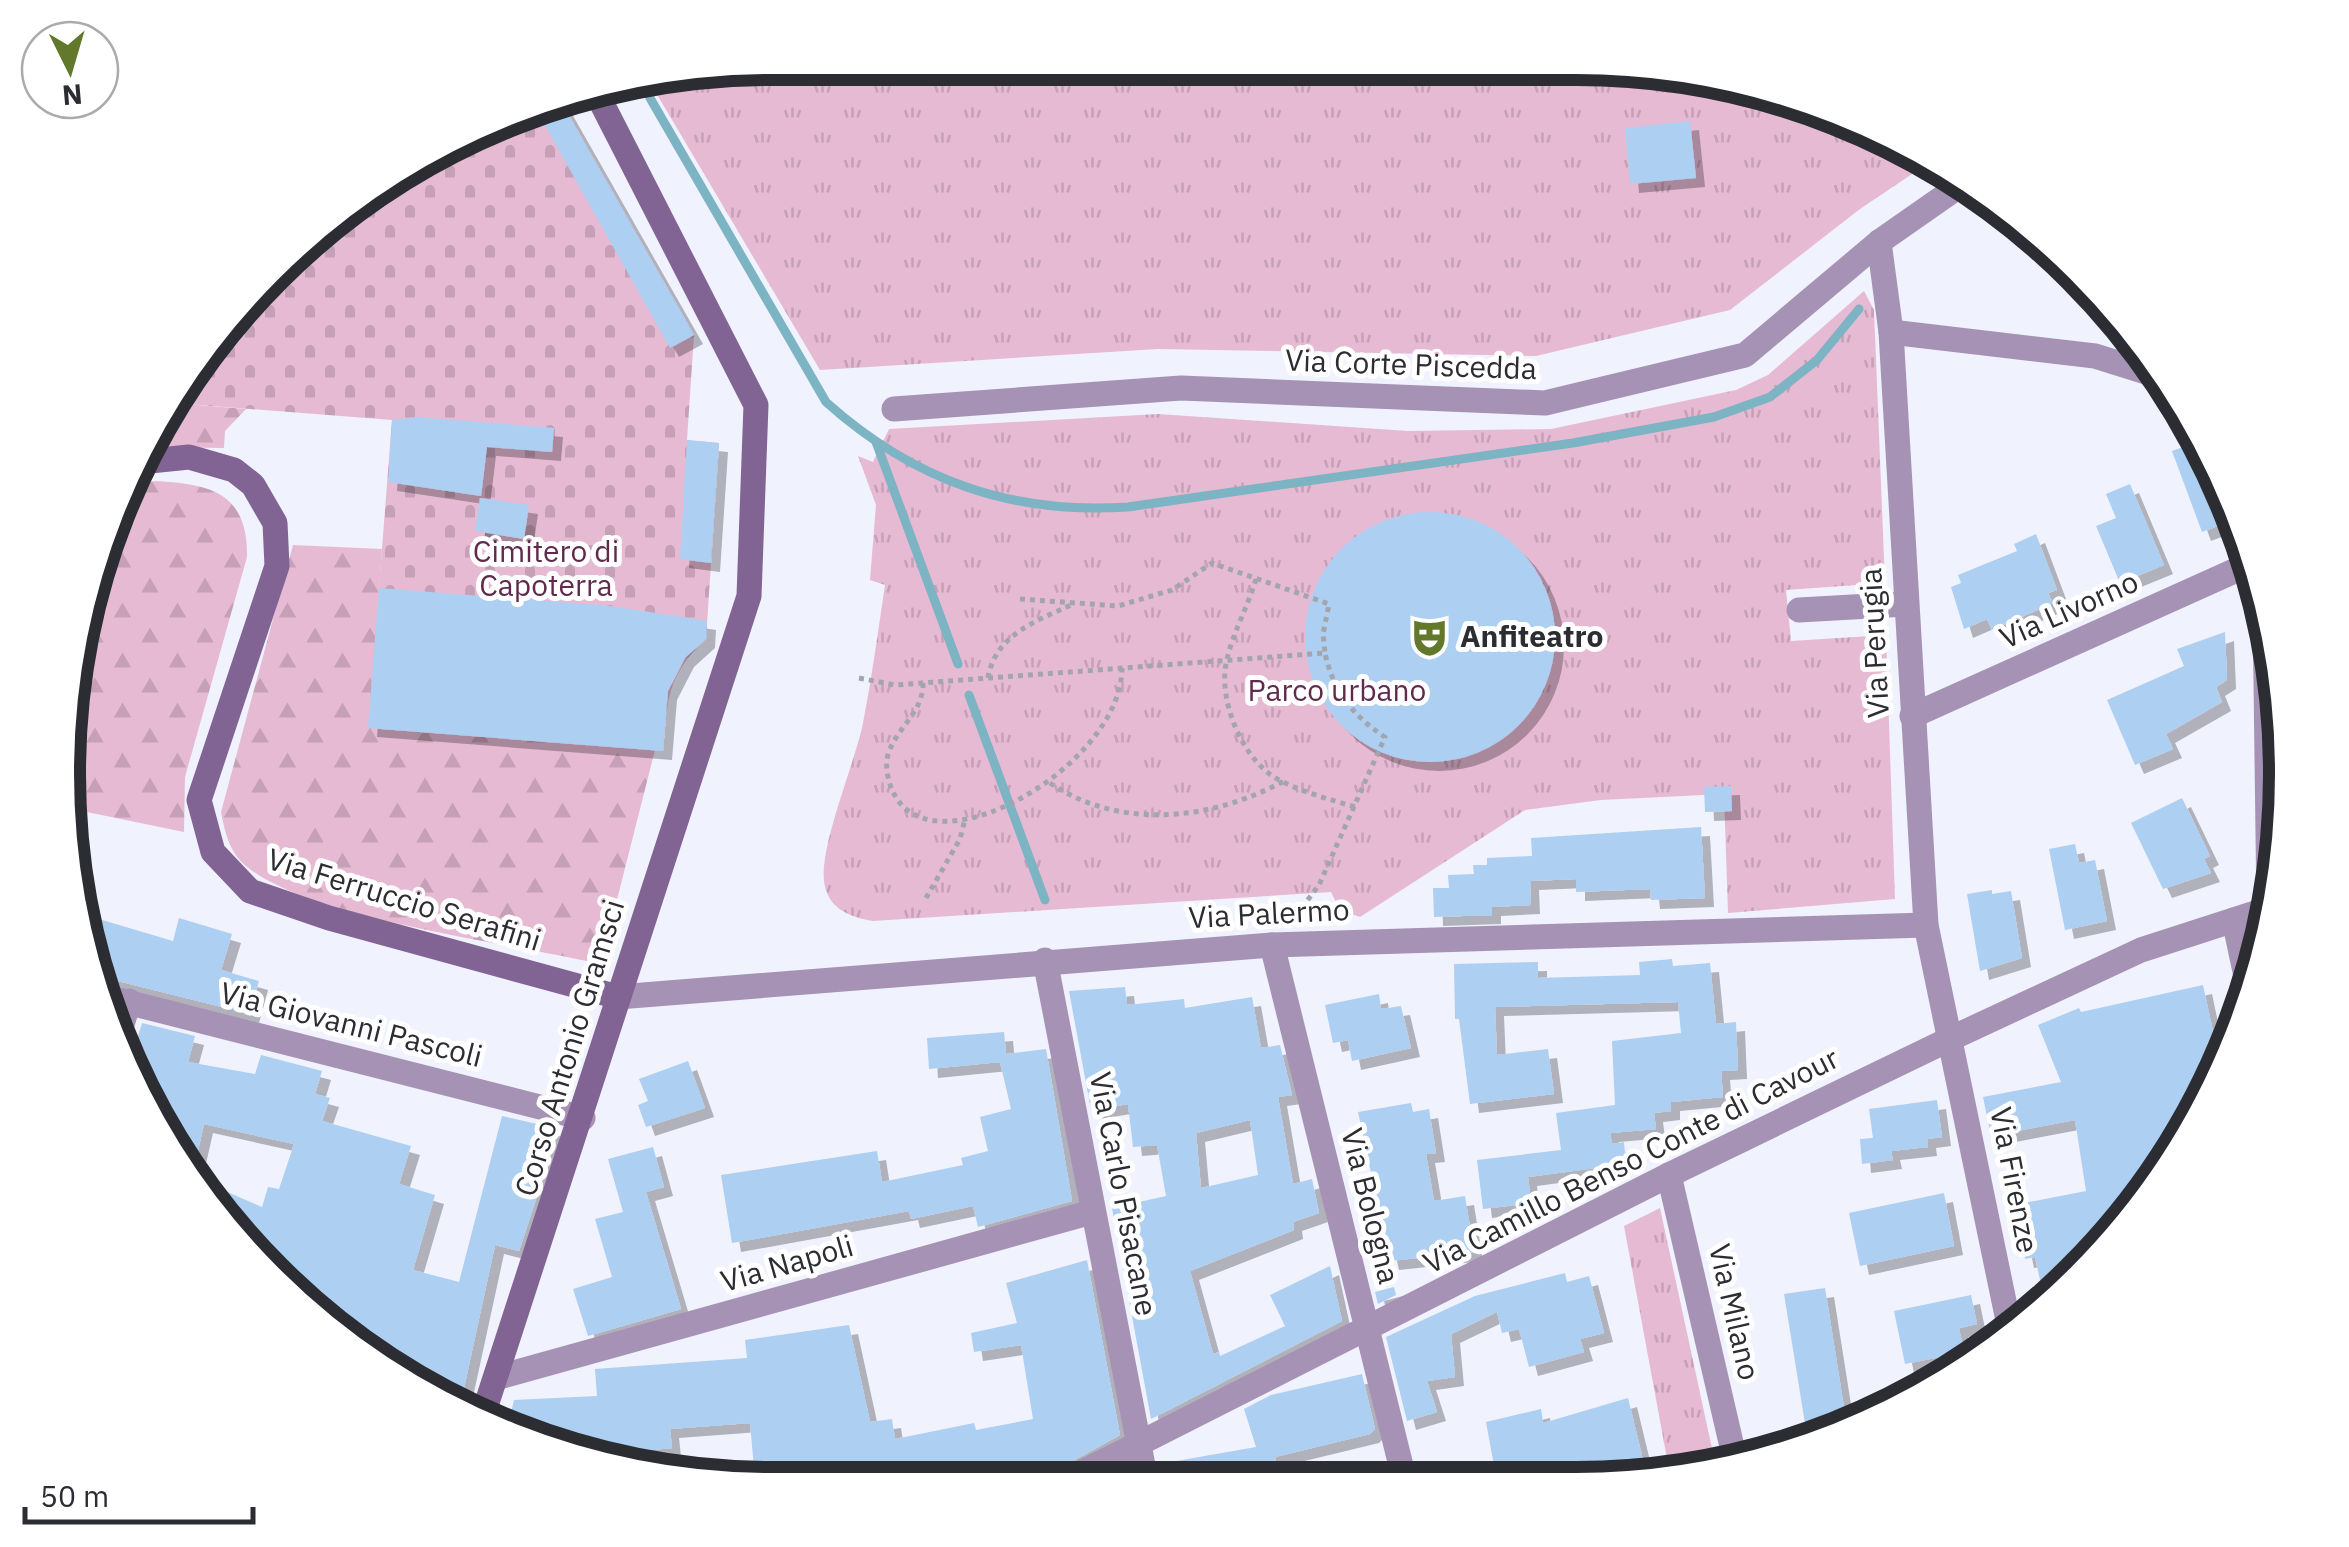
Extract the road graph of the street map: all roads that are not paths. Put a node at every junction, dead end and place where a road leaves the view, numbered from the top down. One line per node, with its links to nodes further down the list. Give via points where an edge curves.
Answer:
1 (601, 102): 20 (street, Corso Antonio Gramsci, via 756,406 749,596)
2 (1952, 191): 3 (street, Via Corte Piscedda)
3 (1879, 242): 4 (street, Via Perugia); 6 (street, Via Corte Piscedda, via 1744,355 1545,403 1182,388)
4 (1892, 332): 5 (street, via 2095,356); 9 (street, Via Perugia)
5 (2139, 370)
6 (894, 408)
7 (156, 460): 20 (street, Via Ferruccio Serafini, via 213,460 252,484 275,523 278,566 200,800 213,852 250,891)
8 (2238, 569): 11 (street, Via Livorno)
9 (1906, 604): 10 (street); 11 (street, Via Perugia)
10 (1799, 610)
11 (1912, 716): 16 (street, Via Perugia)
12 (2267, 718): 13 (street)
13 (2268, 805)
14 (2255, 913): 15 (street, Via Camillo Benso Conte di Cavour)
15 (2234, 920): 19 (street); 24 (street, Via Camillo Benso Conte di Cavour, via 2142,950)
16 (1926, 924): 17 (street, Via Palermo); 24 (street, Via Perugia)
17 (1272, 945): 18 (street, Via Palermo); 29 (street, Via Bologna)
18 (1045, 960): 20 (street, Via Palermo); 27 (street, Via Carlo Pisacane)
19 (2243, 961)
20 (618, 997): 25 (street, Corso Antonio Gramsci)
21 (118, 999): 22 (street, Via Giovanni Pascoli)
22 (129, 1001): 23 (street); 25 (street, Via Giovanni Pascoli)
23 (125, 1016)
24 (1952, 1038): 26 (street, Via Camillo Benso Conte di Cavour); 28 (street, Via Firenze)
25 (583, 1118): 30 (street, Corso Antonio Gramsci)
26 (1669, 1175): 29 (street, Via Camillo Benso Conte di Cavour); 33 (street, Via Milano)
27 (1092, 1212): 30 (street, Via Napoli); 32 (street, Via Carlo Pisacane)
28 (2008, 1316)
29 (1368, 1330): 32 (street, Via Camillo Benso Conte di Cavour); 36 (street, Via Bologna)
30 (499, 1377): 31 (street, Corso Antonio Gramsci)
31 (488, 1405)
32 (1138, 1440): 34 (street, Via Camillo Benso Conte di Cavour); 35 (street, Via Carlo Pisacane)
33 (1732, 1449)
34 (1089, 1467)
35 (1143, 1467)
36 (1400, 1467)

